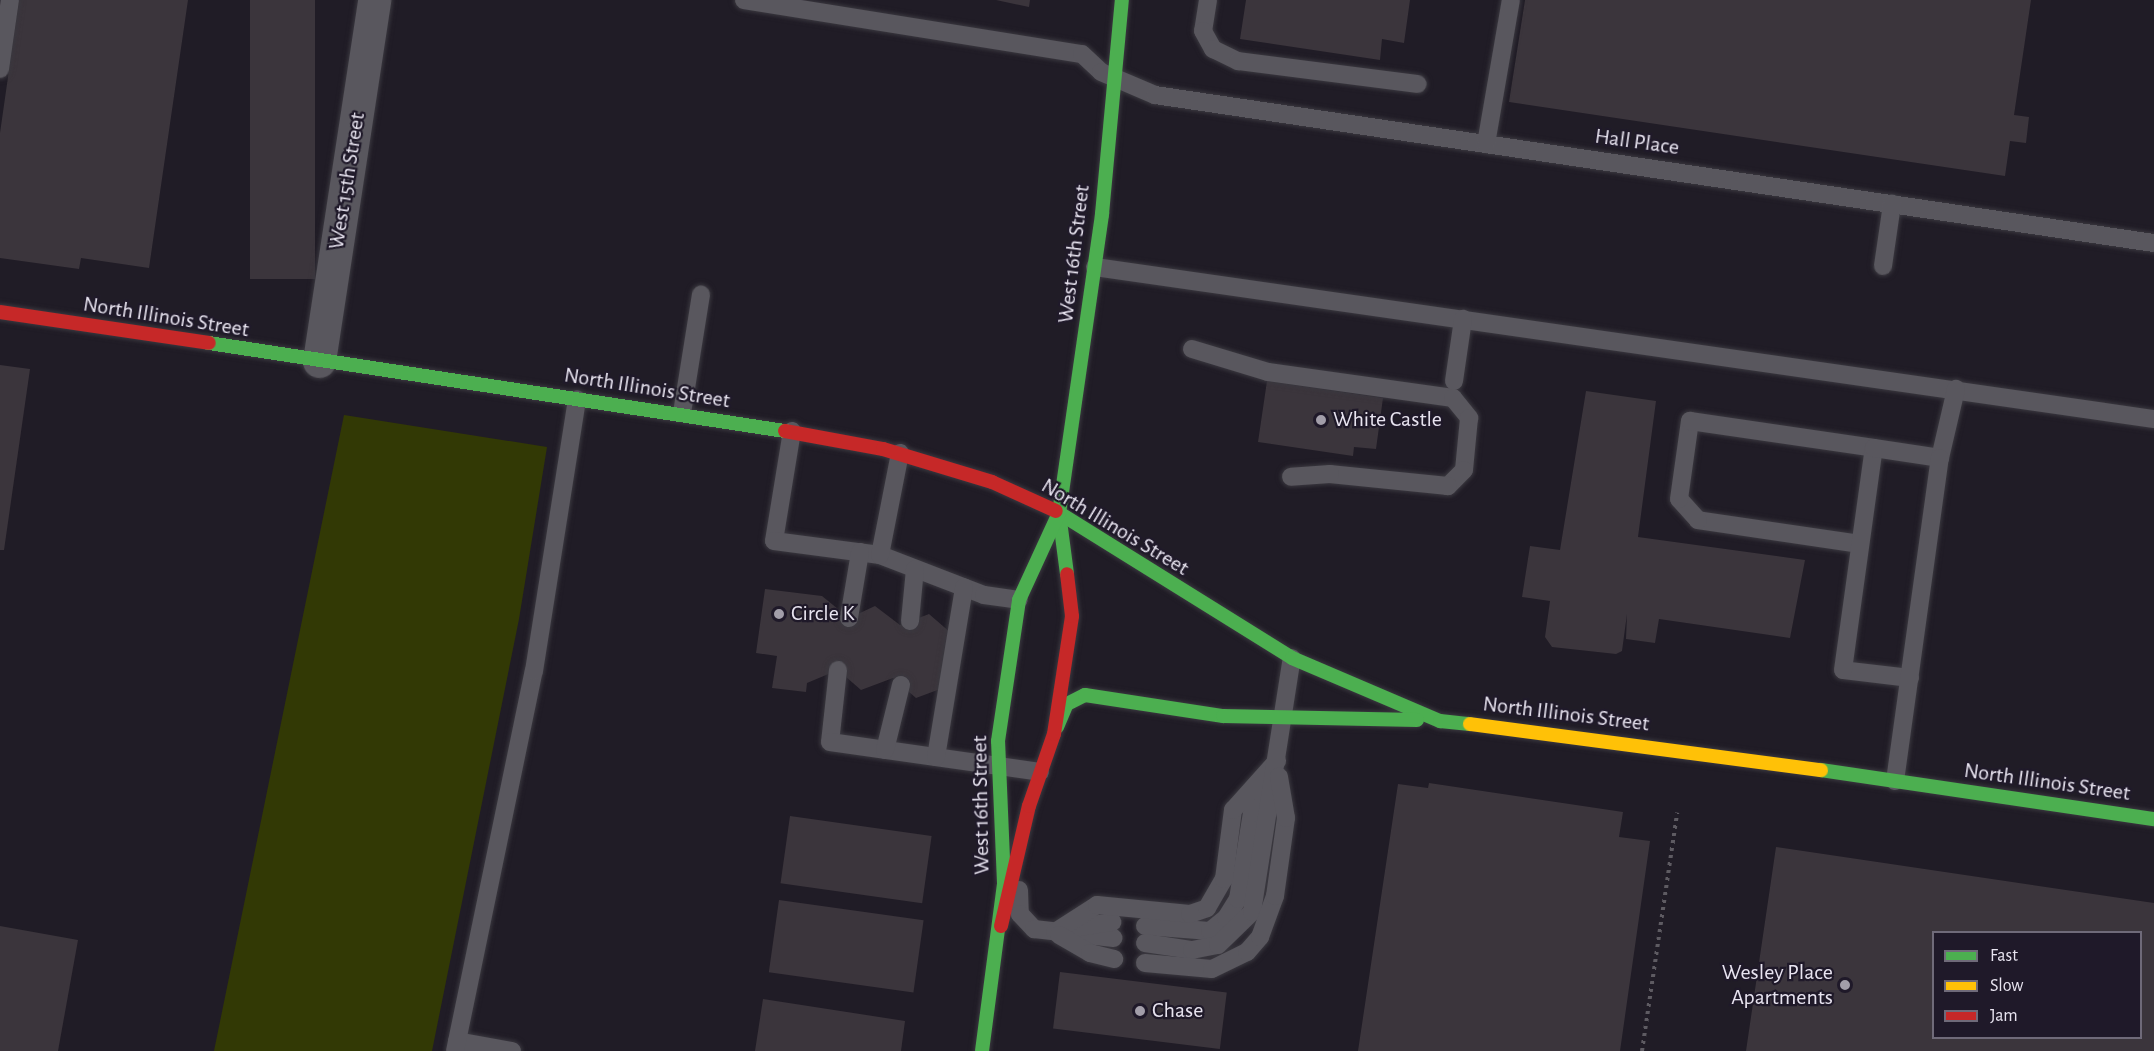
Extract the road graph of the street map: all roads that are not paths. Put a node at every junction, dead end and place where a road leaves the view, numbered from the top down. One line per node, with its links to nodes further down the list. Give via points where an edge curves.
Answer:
1 (10, 0): 7 (lane)
2 (374, 0): 19 (street, West 15th Street)
3 (744, 0): 8 (lane, Hall Place, via 1082,54)
4 (1122, 0): 8 (main road, West 16th Street)
5 (1208, 0): 9 (lane, via 1203,31 1213,49 1238,61)
6 (1511, 0): 10 (lane, via 1510,48)
7 (0, 69)
8 (1116, 78): 10 (lane, Hall Place, via 1155,95); 14 (main road, West 16th Street)
9 (1418, 84)
10 (1486, 144): 11 (lane, Hall Place)
11 (1892, 204): 12 (lane, Hall Place); 13 (lane)
12 (2154, 243)
13 (1883, 266)
14 (1095, 267): 17 (lane); 30 (main road, West 16th Street)
15 (701, 295): 23 (lane)
16 (0, 312): 19 (main road, North Illinois Street)
17 (1463, 319): 20 (lane); 21 (lane)
18 (1192, 349): 29 (lane, via 1268,372 1453,398 1469,418 1464,470 1448,486 1330,474)
19 (319, 361): 22 (main road, North Illinois Street)
20 (1454, 381)
21 (1956, 389): 24 (lane); 28 (lane)
22 (577, 399): 23 (main road, North Illinois Street); 60 (lane, via 534,671)
23 (682, 413): 25 (main road, North Illinois Street)
24 (2154, 419)
25 (792, 431): 27 (main road, North Illinois Street); 32 (lane, via 774,541)
26 (1874, 448): 28 (lane); 31 (lane); 31 (lane, via 1690,421 1679,499 1698,520)
27 (900, 453): 30 (main road, North Illinois Street, via 992,482); 33 (lane)
28 (1940, 458): 41 (lane)
29 (1291, 477)
30 (1059, 513): 36 (main road, West 16th Street); 39 (main road, North Illinois Street); 45 (main road, West 16th Street, via 1072,616)
31 (1860, 544): 41 (lane, via 1843,670)
32 (860, 552): 33 (lane); 37 (lane)
33 (880, 555): 34 (lane)
34 (915, 569): 35 (lane); 38 (lane)
35 (964, 587): 36 (lane); 47 (lane)
36 (1019, 600): 49 (main road, West 16th Street)
37 (849, 618)
38 (910, 621)
39 (1292, 658): 43 (lane); 44 (main road, North Illinois Street)
40 (838, 670): 46 (lane, via 830,742)
41 (1910, 678): 51 (lane)
42 (901, 685): 46 (lane)
43 (1283, 717): 44 (main road); 45 (main road, via 1223,716 1085,695 1067,704); 48 (lane)
44 (1440, 721): 51 (main road, North Illinois Street)
45 (1054, 734): 50 (main road, West 16th Street)
46 (885, 750): 47 (lane)
47 (936, 757): 49 (lane)
48 (1276, 761): 56 (lane, via 1233,810 1224,879 1207,908 1190,914 1096,905); 57 (lane, via 1252,912 1218,945 1192,950); 59 (lane, via 1286,818 1275,896 1260,937 1247,952 1212,969)
49 (999, 766): 50 (lane); 54 (main road, West 16th Street)
50 (1040, 772): 53 (main road, West 16th Street)
51 (1894, 781): 52 (main road, North Illinois Street)
52 (2154, 819)
53 (1023, 839): 54 (main road, West 16th Street); 56 (lane, via 1020,914 1034,929)
54 (1001, 926): 62 (main road, West 16th Street)
55 (1112, 930): 56 (lane)
56 (1055, 932): 58 (lane, via 1090,953)
57 (1145, 935)
58 (1114, 959)
59 (1145, 963)
60 (456, 1046): 61 (lane)
61 (512, 1051)
62 (982, 1051)

